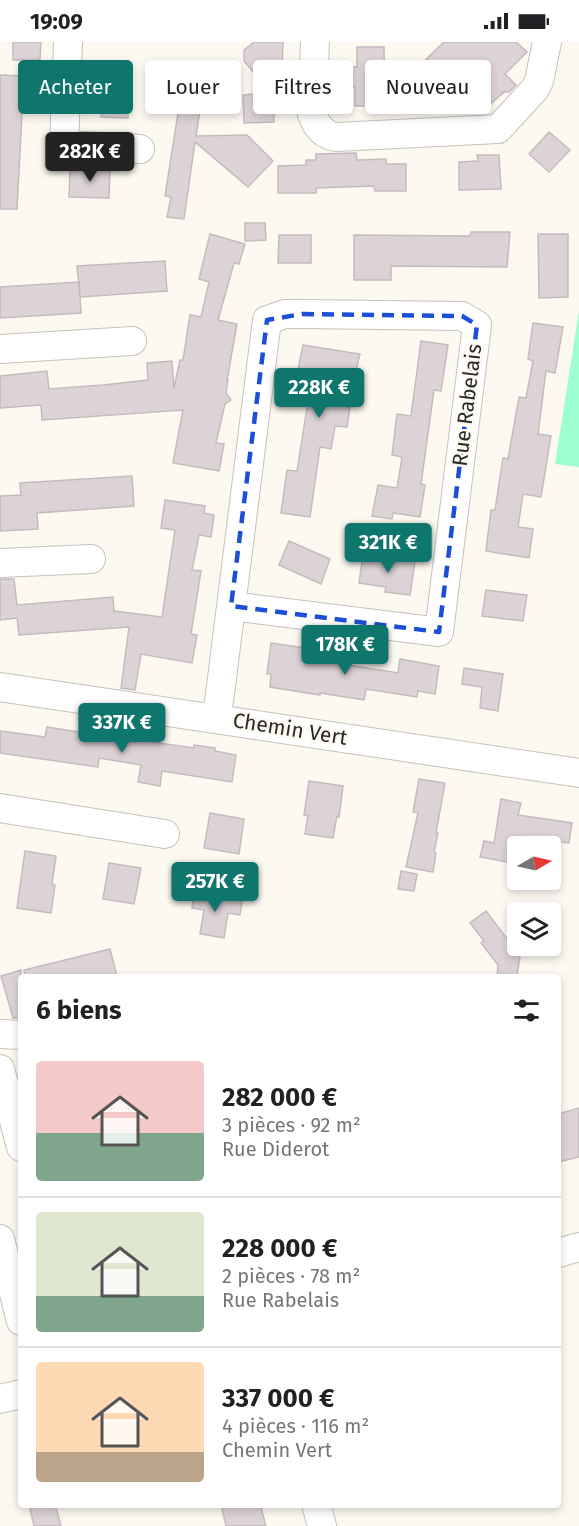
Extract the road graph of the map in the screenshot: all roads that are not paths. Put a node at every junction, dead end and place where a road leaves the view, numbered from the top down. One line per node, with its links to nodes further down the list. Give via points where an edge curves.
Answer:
1 (68, 42): 4 (street, via 64,145)
2 (315, 42): 3 (street, via 312,114 321,130 336,137 498,129 539,81)
3 (547, 42)
4 (140, 149)
5 (132, 341): 6 (street)
6 (0, 349)
7 (91, 559): 8 (street)
8 (0, 563)
9 (231, 606): 9 (street, Rue Rabelais, via 267,320 285,314 462,316 477,325 439,632); 11 (street, Rue Rabelais)
10 (0, 687): 11 (street, Chemin Vert)
11 (216, 718): 12 (street, Chemin Vert)
12 (579, 773)
13 (0, 808): 14 (street)
14 (165, 834)
15 (0, 1034): 16 (street)
16 (18, 1035)
17 (0, 1069): 18 (street)
18 (18, 1136)
19 (18, 1233): 20 (street)
20 (0, 1239): 23 (street)
21 (579, 1247): 22 (street)
22 (561, 1252)
23 (18, 1309)
24 (18, 1395): 25 (street)
25 (0, 1399)
26 (317, 1508): 27 (street)
27 (322, 1526)

